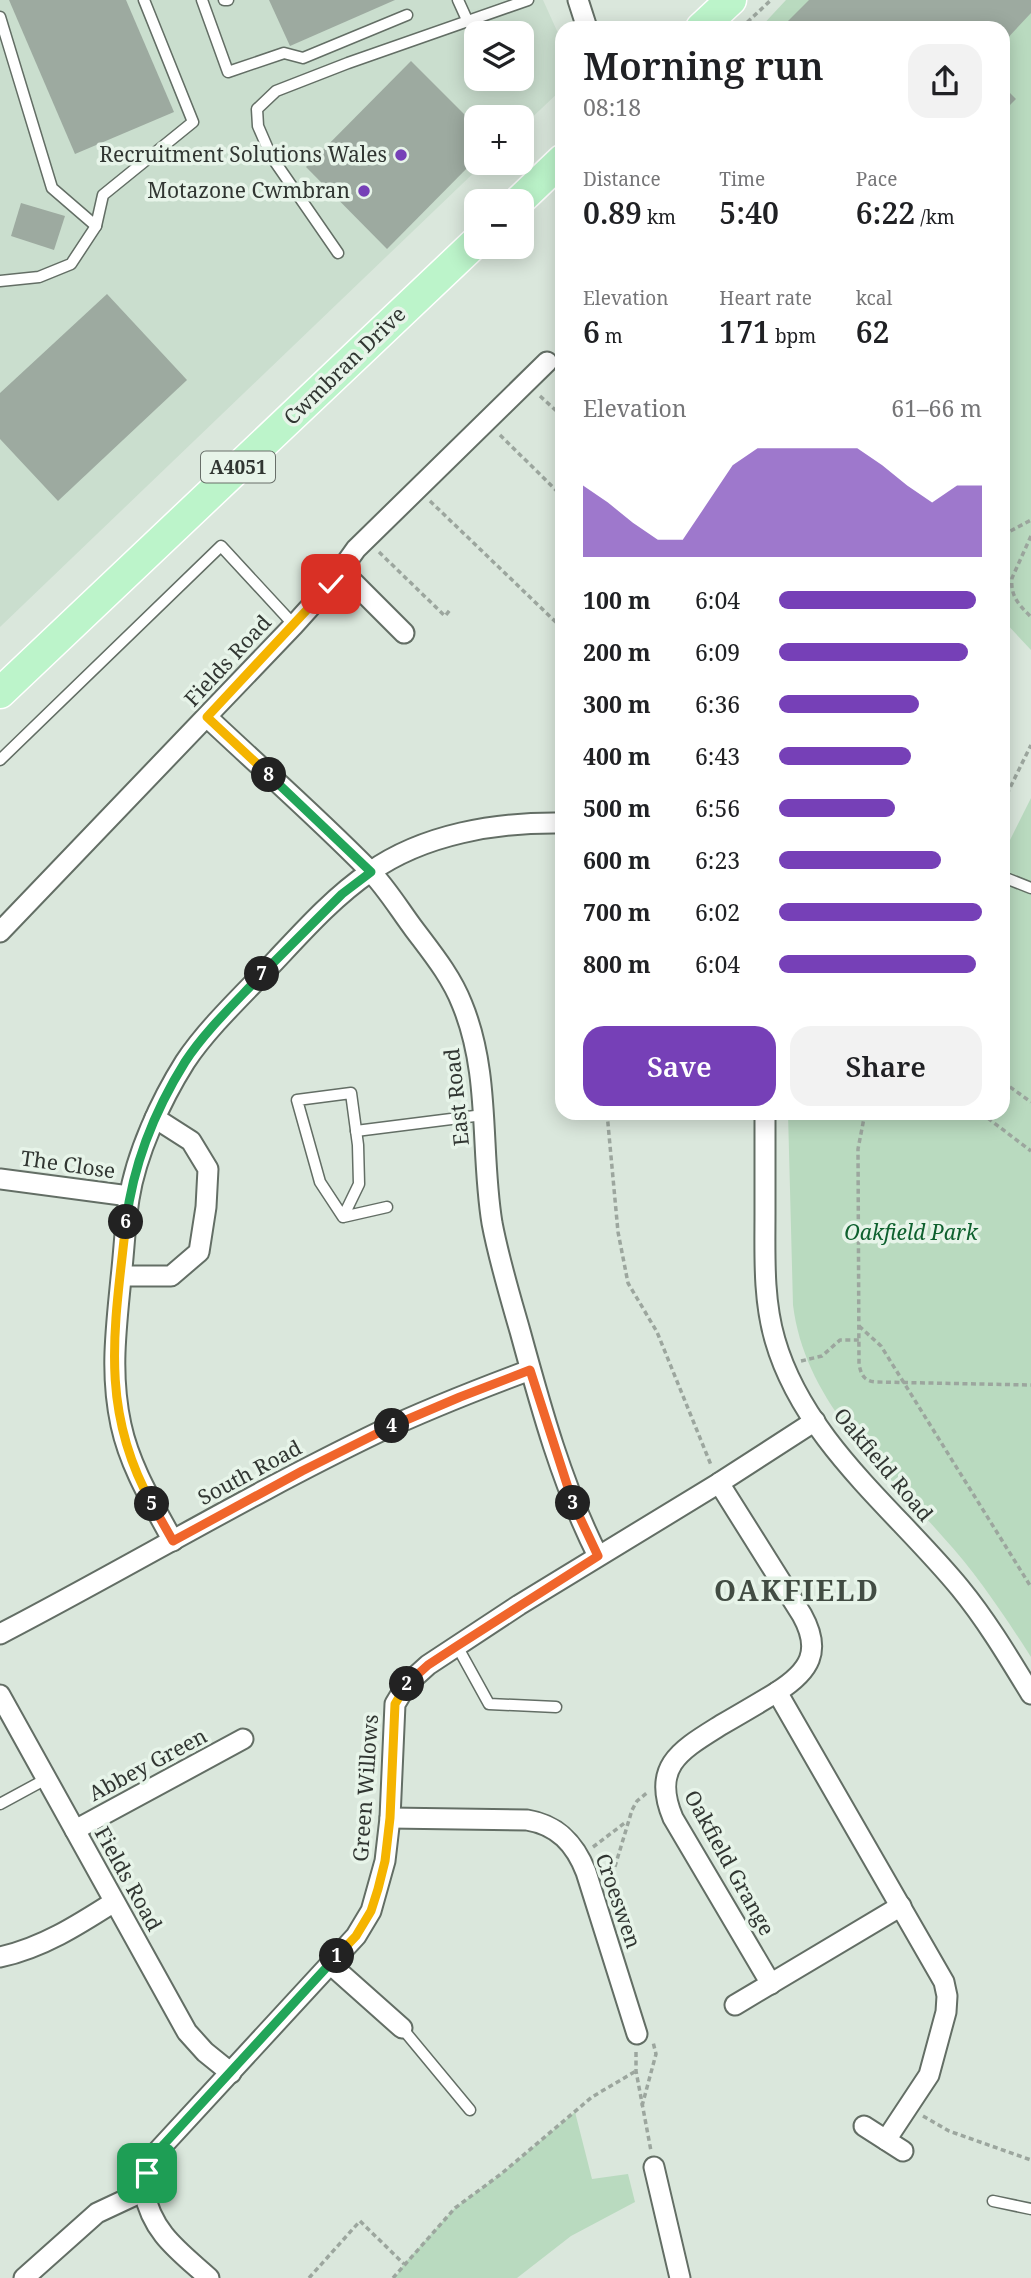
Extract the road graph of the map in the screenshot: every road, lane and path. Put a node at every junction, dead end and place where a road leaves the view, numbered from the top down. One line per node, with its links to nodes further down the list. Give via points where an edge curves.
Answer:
1 (144, 0): 18 (lane, via 193,122 103,195)
2 (202, 0): 8 (lane, via 228,72 284,52 303,58)
3 (458, 0): 10 (lane)
4 (528, 0): 11 (lane)
5 (578, 0): 12 (street)
6 (731, 0): 13 (main road)
7 (771, 0): 14 (path)
8 (407, 15)
9 (0, 17): 18 (lane, via 52,188)
10 (468, 21)
11 (471, 21)
12 (585, 21)
13 (708, 21)
14 (748, 21)
15 (464, 23): 19 (lane, via 276,92 257,109 258,126 271,156)
16 (555, 167): 17 (main road)
17 (532, 189)
18 (96, 226): 21 (lane, via 71,264 39,277)
19 (338, 253)
20 (464, 253): 38 (main road, Cwmbran Drive / A4051)
21 (0, 281)
22 (547, 362): 23 (street, Fields Road)
23 (526, 382): 24 (path); 25 (street, Fields Road)
24 (555, 409)
25 (486, 421): 26 (street, Fields Road); 27 (path)
26 (417, 489): 31 (street, Fields Road); 35 (path)
27 (555, 489)
28 (1031, 520): 29 (path)
29 (1010, 531)
30 (1031, 536): 34 (path, via 1011,586 1016,601)
31 (365, 540): 32 (street, Fields Road); 33 (path, via 445,616)
32 (341, 570): 36 (street, Fields Road); 37 (street)
33 (450, 610)
34 (1031, 617)
35 (555, 621)
36 (293, 625): 39 (street, Fields Road); 41 (lane, via 221,546)
37 (404, 633)
38 (0, 693)
39 (207, 717): 44 (street, East Road); 47 (street, Fields Road)
40 (1031, 745): 42 (path)
41 (0, 760)
42 (1010, 788)
43 (555, 823): 44 (street, via 483,828 452,836 399,855)
44 (371, 872): 50 (street, East Road, via 445,970 461,1002 475,1039); 51 (street, via 342,894 228,1010 186,1061)
45 (1010, 880): 46 (lane)
46 (1031, 888)
47 (0, 932)
48 (1010, 1087): 49 (path)
49 (1031, 1102)
50 (483, 1115): 56 (lane); 66 (street, East Road, via 493,1224)
51 (155, 1118): 59 (street); 62 (street, via 191,1141 208,1169 198,1252 171,1276)
52 (608, 1120): 70 (path, via 618,1232 628,1283 657,1332)
53 (765, 1120): 65 (street, Oakfield Road, via 766,1285)
54 (864, 1120): 63 (path, via 858,1149)
55 (991, 1120): 57 (path)
56 (356, 1131): 61 (lane, via 359,1184); 61 (lane, via 351,1093 297,1100 320,1182)
57 (1031, 1151)
58 (0, 1179): 59 (street, The Close)
59 (129, 1196): 62 (street)
60 (387, 1207): 61 (lane)
61 (343, 1217)
62 (122, 1276): 71 (street, via 114,1340 114,1387 121,1427 148,1497)
63 (859, 1326): 64 (path); 67 (path, via 881,1346)
64 (859, 1340): 65 (path, via 840,1340 822,1356); 67 (path, via 865,1379)
65 (784, 1365): 69 (street, Oakfield Road)
66 (530, 1370): 71 (street, South Road, via 380,1432); 72 (street, East Road, via 564,1478)
67 (905, 1383): 68 (path); 73 (path)
68 (1031, 1385)
69 (815, 1421): 70 (street, Green Willows); 77 (street, Oakfield Road, via 842,1458 978,1610)
70 (719, 1483): 72 (street, Green Willows); 76 (street, Oakfield Grange, via 802,1615 811,1637 810,1660 804,1671)
71 (173, 1541): 74 (street, South Road)
72 (598, 1556): 75 (street, Green Willows)
73 (1031, 1587)
74 (0, 1634)
75 (457, 1646): 79 (lane, via 489,1704); 84 (street, Green Willows, via 407,1684 395,1704)
76 (778, 1692): 82 (street, Oakfield Grange, via 679,1753 670,1765); 90 (street)
77 (1031, 1694)
78 (0, 1695): 81 (street, Fields Road)
79 (556, 1707)
80 (243, 1739): 86 (street, Abbey Green)
81 (46, 1779): 83 (lane); 86 (street, Fields Road)
82 (664, 1789): 85 (path, via 642,1796); 93 (street, Oakfield Grange, via 673,1818)
83 (0, 1804)
84 (390, 1818): 87 (street, Croeswen, via 539,1822 562,1835); 92 (street, Green Willows, via 385,1861 371,1911)
85 (628, 1821): 87 (path); 88 (path)
86 (75, 1830): 89 (street, Fields Road)
87 (580, 1856): 96 (street, Croeswen)
88 (611, 1890)
89 (114, 1902): 91 (street, via 61,1934); 97 (street, Fields Road, via 187,2032)
90 (901, 1906): 93 (street); 99 (street, via 939,1970 947,1996 929,2075)
91 (0, 1957)
92 (330, 1964): 95 (street); 97 (street, Green Willows)
93 (771, 1984): 94 (street)
94 (735, 2005)
95 (402, 2028): 100 (lane)
96 (645, 2037): 98 (path, via 656,2054)
97 (231, 2073): 106 (street, Green Willows, via 155,2154)
98 (642, 2106): 105 (path); 109 (path, via 636,2071 592,2097 455,2208)
99 (910, 2108): 102 (street); 104 (path, via 949,2131)
100 (470, 2110)
101 (864, 2126): 102 (street)
102 (887, 2140): 103 (street)
103 (904, 2151)
104 (1031, 2160)
105 (654, 2167): 114 (street)
106 (144, 2191): 110 (street, via 97,2213); 111 (street, via 156,2227)
107 (993, 2201): 108 (lane)
108 (1031, 2209)
109 (404, 2264): 112 (path, via 360,2221); 113 (path)
110 (24, 2278)
111 (209, 2278)
112 (309, 2278)
113 (393, 2278)
114 (680, 2278)

